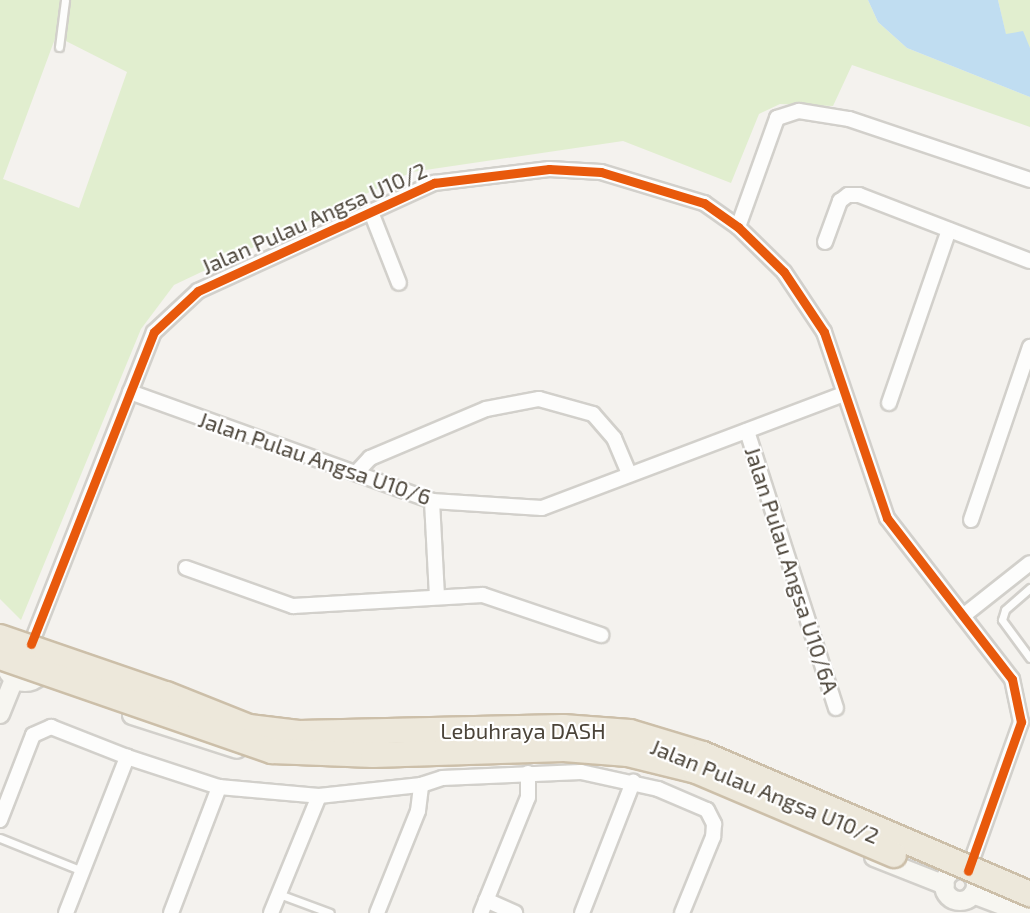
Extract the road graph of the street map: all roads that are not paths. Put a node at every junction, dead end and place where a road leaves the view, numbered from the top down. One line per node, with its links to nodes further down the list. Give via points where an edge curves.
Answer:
1 (65, 0): 2 (lane)
2 (59, 47)
3 (1030, 180): 5 (street, via 849,119 799,111 777,118)
4 (371, 212): 5 (street, Jalan Pulau Angsa U10/2, via 434,183 549,169 601,172 704,203); 9 (street); 11 (street, Jalan Pulau Angsa U10/2, via 198,291 154,332)
5 (738, 227): 12 (street, Jalan Pulau Angsa U10/2, via 784,272 824,332)
6 (949, 230): 7 (street, via 859,195 849,195 840,201); 8 (street); 13 (street)
7 (825, 242)
8 (1030, 261)
9 (399, 283)
10 (1030, 347): 18 (street)
11 (130, 392): 15 (street, Jalan Pulau Angsa U10/6); 25 (street, Jalan Pulau Angsa U10/2)
12 (844, 394): 14 (street, Jalan Pulau Angsa U10/6); 23 (street, Jalan Pulau Angsa U10/2, via 887,518)
13 (889, 403)
14 (747, 431): 16 (street, Jalan Pulau Angsa U10/6); 29 (street, Jalan Pulau Angsa U10/6A)
15 (357, 472): 16 (street, via 370,458 486,409 539,399 593,414 614,438); 17 (street, Jalan Pulau Angsa U10/6)
16 (629, 474): 17 (street, Jalan Pulau Angsa U10/6, via 542,508)
17 (432, 501): 22 (street)
18 (971, 520)
19 (1030, 563): 23 (street)
20 (186, 568): 22 (street, via 293,606)
21 (1030, 588): 26 (lane, via 1005,610 1002,620)
22 (437, 597): 24 (street, via 483,595)
23 (963, 616): 40 (street, Jalan Pulau Angsa U10/2, via 1012,679 1021,722)
24 (602, 635)
25 (8, 654): 27 (street, via 40,650); 28 (street, via 26,682); 30 (street); 42 (highway, Lebuhraya DASH, bridge, via 166,694 249,727 299,733 563,727 630,732 703,754); 44 (highway, Lebuhraya DASH, bridge, via 272,751 332,755 564,749 628,754 696,771)
26 (1030, 658)
27 (44, 660): 28 (street); 40 (street, Jalan Pulau Angsa U10/2, via 207,724 251,733 300,738 554,731 628,737 675,750 791,797)
28 (38, 677): 40 (street, Jalan Pulau Angsa U10/2, via 192,737 302,761 560,756 652,765 714,785)
29 (836, 708)
30 (0, 714)
31 (127, 757): 35 (street); 37 (street, via 51,727 33,735); 39 (street)
32 (528, 772): 33 (street, via 581,772); 34 (street, via 442,778); 43 (street, via 528,797)
33 (633, 782): 51 (street); 52 (street, via 683,797 707,810 714,824 713,837)
34 (421, 785): 36 (street); 49 (street, via 418,811)
35 (219, 787): 36 (street); 46 (street)
36 (319, 796): 41 (street)
37 (0, 820)
38 (0, 838): 39 (lane)
39 (82, 871): 45 (street)
40 (961, 888): 42 (street, Jalan Pulau Angsa U10/2); 53 (street, Jalan Pulau Angsa U10/2)
41 (279, 894): 47 (street); 48 (lane)
42 (1030, 896)
43 (484, 907): 50 (street)
44 (1030, 909)
45 (66, 913)
46 (171, 913)
47 (271, 913)
48 (330, 913)
49 (377, 913)
50 (515, 913)
51 (582, 913)
52 (682, 913)
53 (1023, 913)

